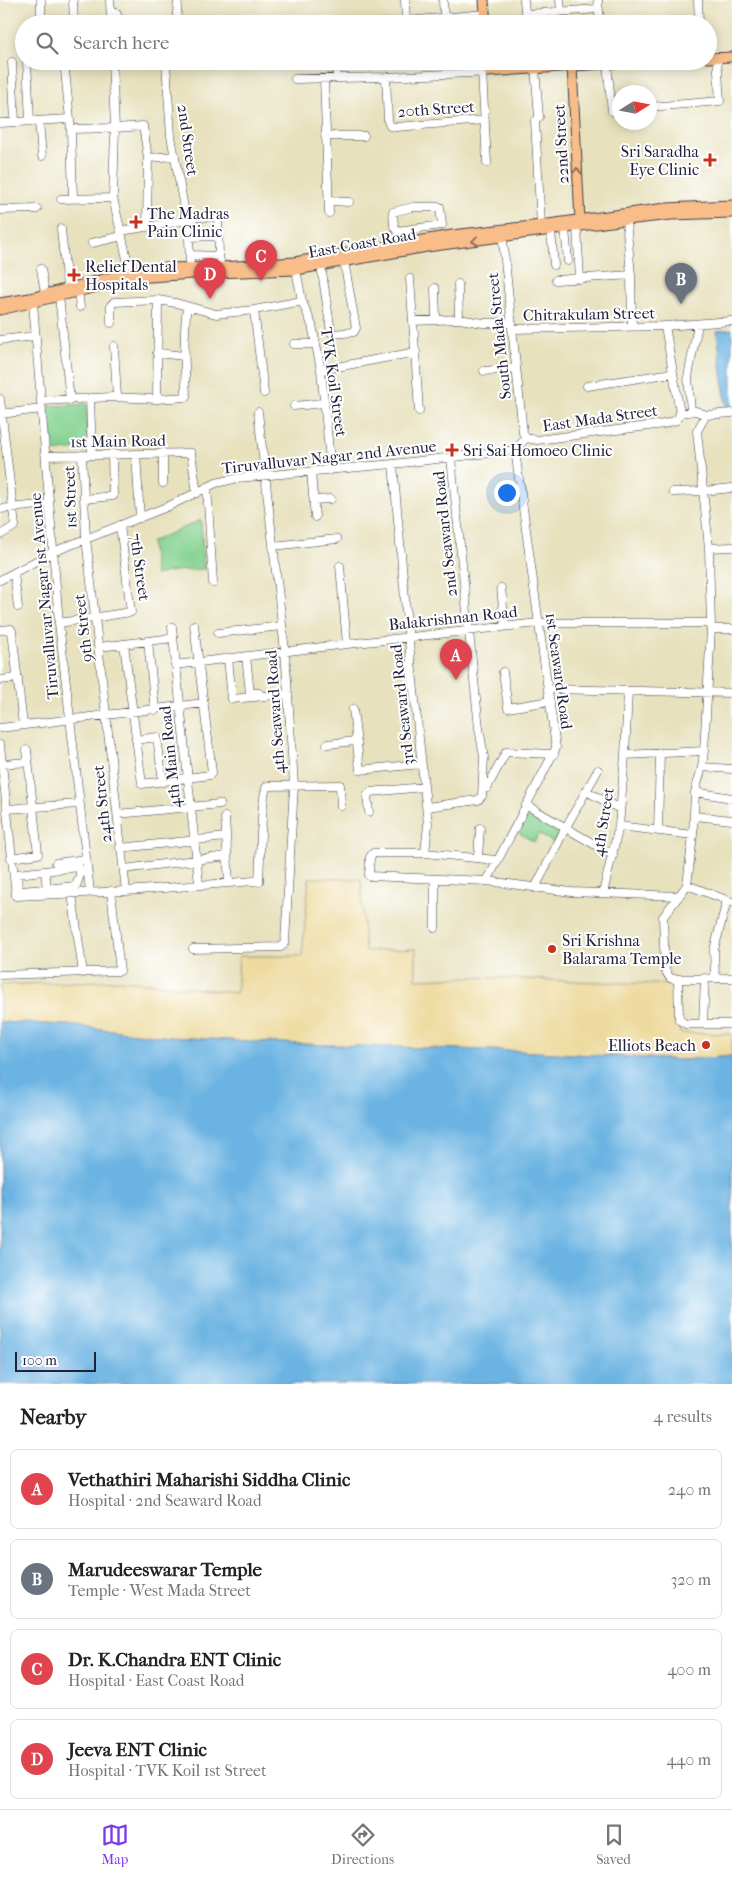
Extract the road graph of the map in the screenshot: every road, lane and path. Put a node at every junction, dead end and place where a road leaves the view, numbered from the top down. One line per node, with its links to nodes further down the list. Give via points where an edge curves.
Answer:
1 (41, 0): 14 (street)
2 (73, 0): 15 (street)
3 (110, 0): 12 (street)
4 (178, 0): 18 (street)
5 (405, 0): 19 (street)
6 (443, 0): 20 (street)
7 (484, 0): 21 (main road)
8 (524, 0): 13 (street, via 526,13)
9 (560, 0): 13 (street)
10 (698, 0): 22 (street)
11 (598, 4): 13 (street)
12 (111, 10): 16 (street); 17 (street)
13 (561, 11)
14 (41, 15)
15 (74, 15)
16 (111, 15)
17 (117, 15)
18 (177, 15)
19 (406, 15)
20 (444, 15)
21 (485, 15)
22 (699, 15)
23 (717, 57): 24 (main road)
24 (732, 57)
25 (10, 63): 47 (street)
26 (27, 70): 46 (street)
27 (65, 70): 43 (street)
28 (112, 70): 49 (street)
29 (166, 70): 54 (street, 2nd Street)
30 (337, 70): 38 (street)
31 (510, 70): 36 (main road)
32 (535, 70): 70 (street)
33 (572, 70): 69 (main road, 22nd Street, one-way to 33)
34 (606, 70): 42 (street)
35 (714, 70): 41 (street, via 720,101)
36 (486, 72): 37 (street); 45 (street)
37 (386, 77): 38 (street); 45 (street, 20th Street, via 390,126)
38 (337, 78): 39 (street)
39 (324, 79): 40 (street); 51 (street)
40 (295, 80)
41 (657, 107)
42 (612, 111)
43 (69, 119): 44 (street); 50 (street)
44 (39, 120): 46 (street); 53 (street)
45 (485, 120): 56 (street)
46 (30, 121): 47 (street)
47 (13, 122): 48 (street)
48 (0, 123)
49 (115, 128): 50 (street); 55 (street, via 143,125); 58 (street)
50 (71, 129): 57 (street)
51 (325, 136): 52 (street); 60 (street)
52 (364, 136)
53 (42, 156)
54 (175, 156): 55 (street); 71 (street, 2nd Street, via 185,220)
55 (148, 158): 71 (street)
56 (487, 163)
57 (73, 198): 58 (street); 59 (street)
58 (113, 198): 77 (street)
59 (61, 199)
60 (329, 201): 61 (street); 65 (street)
61 (349, 202)
62 (732, 205): 67 (main road, via 666,208)
63 (37, 209): 64 (street)
64 (0, 210)
65 (329, 213)
66 (732, 213): 68 (main road, East Coast Road)
67 (611, 218): 68 (main road, East Coast Road); 69 (main road, East Coast Road)
68 (626, 220): 93 (street)
69 (578, 224): 70 (main road, East Coast Road); 74 (main road, East Coast Road); 95 (street)
70 (541, 225): 76 (main road, East Coast Road)
71 (147, 227): 77 (street)
72 (61, 229): 98 (street)
73 (418, 229): 73 (street, via 397,231 394,210 440,208 442,225); 80 (street)
74 (565, 229): 75 (main road, East Coast Road); 85 (street)
75 (551, 231): 76 (main road, East Coast Road); 87 (street)
76 (502, 233): 80 (main road, East Coast Road); 84 (main road, East Coast Road, one-way to 84); 117 (street, South Mada Street)
77 (121, 234): 81 (street); 92 (street)
78 (219, 236): 79 (street); 79 (street, via 216,216 190,219); 83 (street)
79 (189, 237): 82 (street)
80 (419, 240): 88 (main road, East Coast Road)
81 (92, 243)
82 (190, 253): 83 (street); 90 (street)
83 (220, 256): 89 (street)
84 (344, 261): 86 (main road, East Coast Road); 86 (street, via 356,328 354,332 331,332)
85 (568, 262)
86 (321, 264): 88 (main road, East Coast Road)
87 (554, 265)
88 (295, 266): 89 (main road, East Coast Road); 100 (main road, East Coast Road, via 157,275); 105 (street, TVK Koil Street)
89 (220, 267): 90 (main road, East Coast Road)
90 (190, 268): 92 (main road, East Coast Road)
91 (41, 269): 101 (street)
92 (130, 272): 98 (main road, East Coast Road)
93 (631, 275): 95 (street); 118 (street)
94 (410, 279): 113 (street)
95 (580, 279): 96 (street)
96 (556, 280)
97 (458, 284): 111 (street)
98 (67, 287): 101 (main road, East Coast Road)
99 (436, 288): 112 (street)
100 (78, 291): 102 (main road, East Coast Road); 107 (street)
101 (45, 293): 103 (main road, East Coast Road)
102 (59, 296): 103 (main road, East Coast Road); 138 (street)
103 (32, 300): 106 (main road, East Coast Road); 109 (main road, East Coast Road); 120 (street, Tiruvalluvar Nagar 1st Avenue)
104 (158, 300): 108 (street); 115 (street, via 113,302); 126 (street)
105 (302, 301): 110 (street); 123 (street, TVK Koil Street)
106 (0, 303)
107 (80, 307)
108 (187, 307): 110 (street, via 216,314); 127 (street)
109 (0, 310)
110 (254, 310): 133 (street)
111 (459, 318): 112 (street, Chitrakulam Street); 117 (street, Chitrakulam Street)
112 (436, 319): 113 (street, Chitrakulam Street)
113 (413, 321): 125 (street)
114 (732, 321): 116 (street, Chitrakulam Street)
115 (111, 323)
116 (698, 324): 119 (street, Chitrakulam Street); 143 (street, via 688,377)
117 (512, 326): 118 (street, Chitrakulam Street); 128 (street, South Mada Street)
118 (632, 326): 119 (street, Chitrakulam Street)
119 (665, 326): 131 (street)
120 (36, 336): 121 (street); 140 (street, Tiruvalluvar Nagar 1st Avenue)
121 (0, 340)
122 (294, 344): 123 (street)
123 (316, 344): 129 (street, TVK Koil Street)
124 (114, 346): 134 (street)
125 (416, 352): 129 (street); 142 (street)
126 (157, 353): 127 (street); 137 (street)
127 (184, 356): 137 (street, via 185,398)
128 (516, 368): 130 (street); 149 (street, South Mada Street)
129 (321, 370): 139 (street, TVK Koil Street)
130 (484, 371)
131 (673, 374): 132 (street); 145 (street)
132 (587, 386)
133 (264, 393)
134 (117, 397): 135 (street); 137 (street)
135 (90, 398): 138 (street); 155 (street)
136 (0, 399): 147 (street)
137 (157, 399)
138 (70, 400): 140 (street)
139 (326, 403): 141 (street); 159 (street, TVK Koil Street)
140 (42, 405): 147 (street); 156 (street, Tiruvalluvar Nagar 1st Avenue)
141 (294, 406)
142 (419, 411)
143 (691, 411): 145 (street, East Mada Street); 148 (street, East Mada Street)
144 (258, 412): 161 (street, 4th Seaward Road)
145 (680, 413): 149 (street, East Mada Street, via 677,420 664,424 537,440)
146 (732, 413): 148 (street, East Mada Street)
147 (1, 414): 172 (street)
148 (706, 415): 165 (street, via 697,431)
149 (526, 438): 150 (street)
150 (515, 450): 157 (street, Tiruvalluvar Nagar 2nd Avenue); 192 (street, 1st Seaward Road)
151 (163, 453): 154 (street, 1st Main Road); 162 (street); 167 (street, 1st Main Road, via 191,453)
152 (82, 454): 155 (street, 1st Main Road); 156 (street, 1st Main Road); 168 (street, 1st Street)
153 (112, 454): 154 (street, 1st Main Road); 155 (street, 1st Main Road); 168 (street, via 113,496)
154 (136, 454): 175 (street)
155 (92, 455)
156 (46, 456): 171 (street, Tiruvalluvar Nagar 1st Avenue)
157 (451, 458): 158 (street, Tiruvalluvar Nagar 2nd Avenue); 200 (street, 2nd Seaward Road)
158 (393, 464): 159 (street, Tiruvalluvar Nagar 2nd Avenue); 202 (street, 3rd Seaward Road)
159 (331, 470): 160 (street, Tiruvalluvar Nagar 2nd Avenue)
160 (311, 472): 161 (street, Tiruvalluvar Nagar 2nd Avenue); 170 (street)
161 (265, 476): 163 (street, Tiruvalluvar Nagar 2nd Avenue, via 238,478); 180 (street, 4th Seaward Road)
162 (163, 483)
163 (207, 487): 167 (street, Tiruvalluvar Nagar 2nd Avenue); 187 (street)
164 (732, 488): 165 (street)
165 (704, 491): 166 (street); 182 (street)
166 (673, 492)
167 (198, 493): 175 (street, Tiruvalluvar Nagar 2nd Avenue)
168 (84, 499): 178 (street, 1st Street)
169 (331, 499): 170 (street)
170 (314, 500): 174 (street)
171 (50, 504): 172 (street); 183 (street, Tiruvalluvar Nagar 1st Avenue)
172 (12, 507): 173 (street); 177 (street, via 15,526)
173 (0, 509)
174 (315, 517)
175 (140, 518): 176 (street, Tiruvalluvar Nagar 2nd Avenue)
176 (120, 525): 178 (street, Tiruvalluvar Nagar 2nd Avenue); 190 (street, 7th Street, via 131,612)
177 (0, 535)
178 (86, 538): 183 (street, Tiruvalluvar Nagar 2nd Avenue); 190 (street, 9th Street)
179 (337, 539): 180 (street)
180 (273, 546): 194 (street, 4th Seaward Road)
181 (732, 547): 182 (street)
182 (709, 548): 196 (street)
183 (53, 552): 185 (street, Tiruvalluvar Nagar 2nd Avenue); 191 (street, Tiruvalluvar Nagar 1st Avenue)
184 (340, 566): 206 (street)
185 (14, 573): 186 (street, Tiruvalluvar Nagar 2nd Avenue); 189 (street)
186 (0, 580)
187 (213, 583)
188 (501, 588): 195 (street)
189 (18, 607)
190 (95, 618): 191 (street); 207 (street, 9th Street)
191 (59, 623): 228 (street, Tiruvalluvar Nagar 1st Avenue)
192 (538, 623): 195 (street, Balakrishnan Road); 196 (street, Balakrishnan Road); 216 (street, 1st Seaward Road)
193 (194, 625): 211 (street)
194 (282, 626): 201 (street); 208 (street, 4th Seaward Road)
195 (505, 626): 200 (street, Balakrishnan Road)
196 (712, 626): 198 (street, Balakrishnan Road); 219 (street)
197 (172, 627): 203 (street, 4th Main Road)
198 (732, 629)
199 (0, 630): 214 (street, via 11,629)
200 (470, 630): 202 (street, Balakrishnan Road); 260 (street, 2nd Seaward Road, via 484,757 482,796 480,800)
201 (218, 633)
202 (410, 637): 206 (street, Balakrishnan Road); 242 (street, 3rd Seaward Road)
203 (173, 638): 204 (street); 212 (street, 4th Main Road)
204 (148, 641): 205 (street); 225 (street)
205 (124, 644): 207 (street); 226 (street)
206 (347, 644): 208 (street, Balakrishnan Road)
207 (99, 647): 227 (street, 9th Street)
208 (285, 651): 209 (street, Balakrishnan Road); 218 (street, 4th Seaward Road)
209 (246, 656): 210 (street, Balakrishnan Road); 218 (street, via 252,667 251,693)
210 (228, 658): 211 (street, Balakrishnan Road); 218 (street, via 232,699)
211 (199, 662): 212 (street, Balakrishnan Road); 222 (street)
212 (175, 665): 223 (street, 4th Main Road)
213 (504, 672): 221 (street, via 508,708)
214 (18, 678): 215 (street); 229 (street)
215 (0, 680)
216 (548, 689): 217 (street); 221 (street, 1st Seaward Road)
217 (628, 690): 219 (street); 239 (street, 4th Street)
218 (288, 692): 248 (street, 4th Seaward Road)
219 (708, 692): 220 (street); 236 (street)
220 (732, 693)
221 (550, 701): 238 (street, 1st Seaward Road)
222 (204, 703): 223 (street); 246 (street, via 212,774)
223 (179, 706): 225 (street); 246 (street, 4th Main Road)
224 (353, 709): 232 (street)
225 (155, 710): 226 (street)
226 (133, 712): 227 (street); 231 (street)
227 (106, 715): 228 (street); 264 (street, 24th Street)
228 (70, 720): 229 (street); 254 (street, Tiruvalluvar Nagar 1st Avenue)
229 (23, 725): 230 (street)
230 (0, 728)
231 (136, 740): 247 (street, via 142,784); 247 (street, via 156,737)
232 (356, 741): 233 (street); 242 (street, via 361,770)
233 (327, 744)
234 (0, 745): 241 (street)
235 (27, 750): 240 (street)
236 (704, 751): 237 (street); 243 (street)
237 (660, 753): 239 (street); 271 (street)
238 (554, 754): 250 (street, via 506,752); 256 (street, 1st Seaward Road)
239 (626, 755): 268 (street, 4th Street)
240 (28, 762): 241 (street); 259 (street)
241 (3, 764): 262 (street)
242 (421, 764): 249 (street, 3rd Seaward Road)
243 (702, 767): 244 (street); 252 (street)
244 (732, 769)
245 (598, 770): 251 (street)
246 (187, 778): 247 (street); 257 (street, 4th Main Road)
247 (163, 782)
248 (294, 786): 258 (street, via 340,785); 289 (street, via 266,788 257,882); 302 (street, 4th Seaward Road, via 283,946)
249 (424, 787): 260 (street, 3rd Seaward Road); 263 (street, via 370,792 367,796)
250 (487, 788)
251 (586, 791): 261 (street); 270 (street)
252 (695, 792): 253 (street); 265 (street)
253 (732, 798)
254 (79, 804): 259 (street); 281 (street, Tiruvalluvar Nagar 1st Avenue)
255 (220, 804): 257 (street)
256 (526, 805): 270 (street); 283 (street, 1st Seaward Road)
257 (190, 806): 264 (street); 274 (street, 4th Main Road)
258 (341, 806)
259 (34, 807): 262 (street); 280 (street, via 38,854)
260 (427, 807): 276 (street, 3rd Seaward Road)
261 (616, 807)
262 (7, 809): 280 (street)
263 (369, 812)
264 (118, 814): 275 (street, 24th Street)
265 (695, 816): 267 (street); 272 (street)
266 (225, 817): 273 (street)
267 (732, 820)
268 (619, 826): 271 (street); 277 (street, 4th Street)
269 (480, 828): 279 (street)
270 (566, 828): 277 (street); 292 (street)
271 (658, 830): 272 (street)
272 (693, 835): 291 (street)
273 (226, 837): 274 (street); 278 (street)
274 (194, 840): 275 (street); 282 (street, 4th Main Road)
275 (120, 848): 285 (street, 24th Street)
276 (425, 853): 279 (street); 287 (street, via 374,853 370,858 369,876)
277 (613, 855): 298 (street, 4th Street)
278 (227, 856): 282 (street); 289 (street)
279 (478, 857): 283 (street)
280 (11, 858): 293 (street, via 16,896)
281 (86, 859): 284 (street); 297 (street, Tiruvalluvar Nagar 1st Avenue)
282 (196, 860): 285 (street); 290 (street, 4th Main Road)
283 (496, 860): 288 (street, 1st Seaward Road)
284 (56, 863)
285 (124, 869): 296 (street, 24th Street)
286 (45, 870): 293 (street); 293 (street, via 17,874 18,890); 294 (street, via 79,867 79,881)
287 (435, 879): 288 (street); 301 (street)
288 (487, 881): 292 (street)
289 (229, 883): 290 (street)
290 (199, 884): 296 (street)
291 (687, 885): 299 (street); 300 (street)
292 (535, 888): 298 (street)
293 (51, 891): 294 (street)
294 (74, 891): 297 (street); 303 (street)
295 (111, 891): 296 (street); 297 (street); 303 (street, via 121,970)
296 (126, 891)
297 (90, 892)
298 (603, 893): 299 (street)
299 (679, 896): 305 (street, via 663,917 665,970)
300 (729, 901): 307 (street, via 714,950)
301 (435, 928)
302 (193, 949)
303 (83, 974): 304 (street)
304 (0, 975)
305 (674, 978): 306 (street); 309 (street, via 680,1020 686,1024)
306 (705, 978): 307 (street); 309 (street)
307 (715, 978): 308 (street)
308 (732, 978)
309 (703, 1024): 310 (street)
310 (732, 1024)

